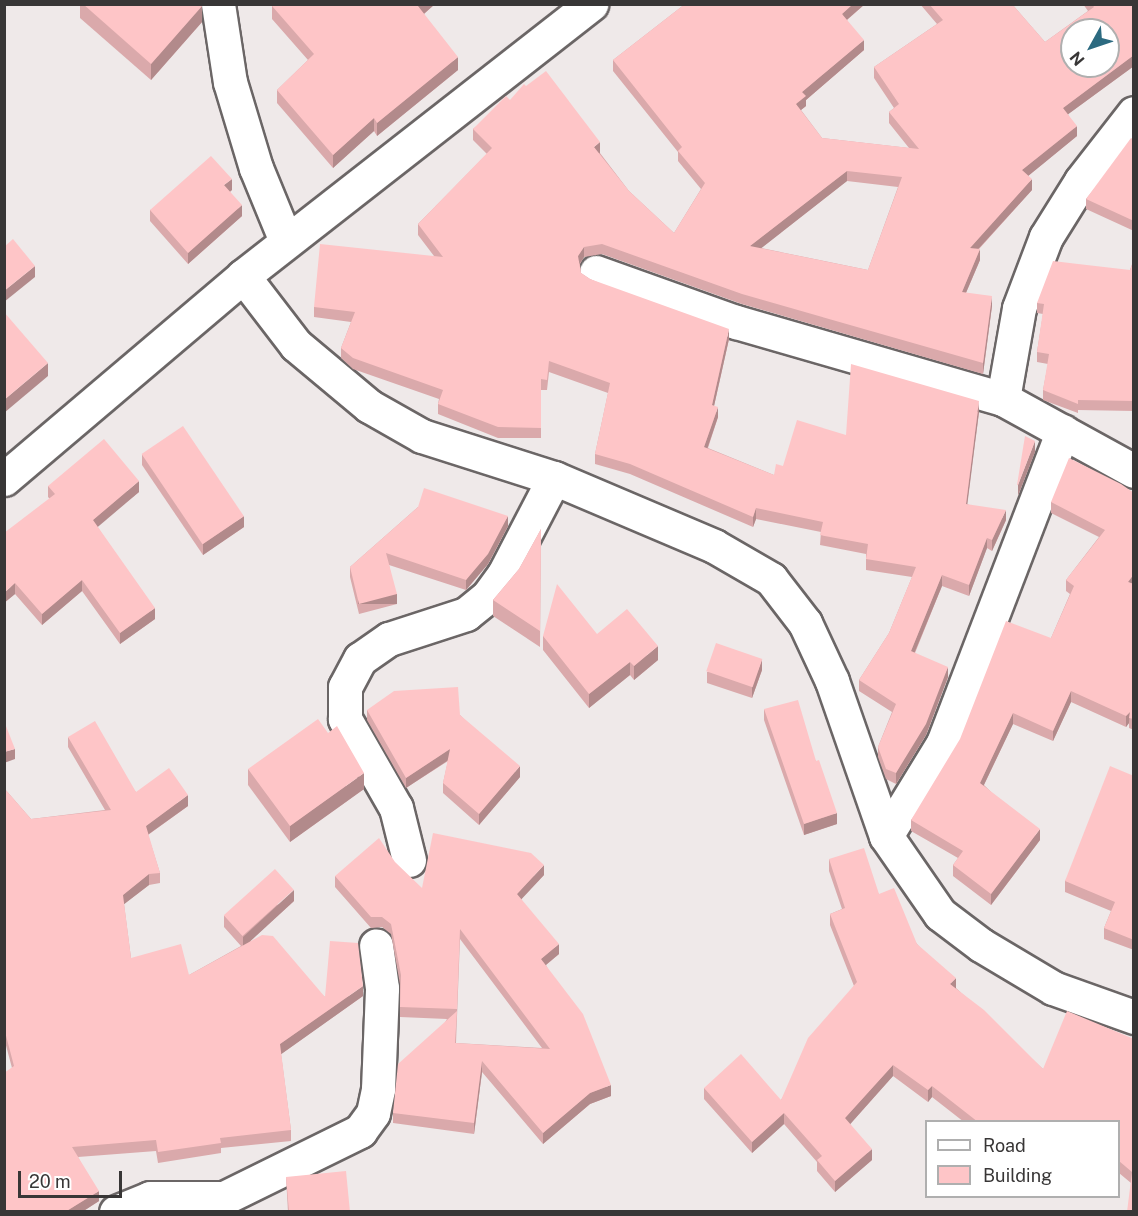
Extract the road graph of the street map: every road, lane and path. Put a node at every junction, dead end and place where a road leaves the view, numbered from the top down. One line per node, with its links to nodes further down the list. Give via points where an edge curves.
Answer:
1 (218, 4): 4 (street, via 233,92 256,168)
2 (591, 4): 4 (street)
3 (1134, 113): 7 (street, via 1081,181 1046,237 1019,308)
4 (286, 241): 6 (street)
5 (596, 272): 7 (street, via 736,322)
6 (243, 276): 10 (street, via 296,345 369,406 422,436); 11 (street)
7 (1003, 399): 8 (street)
8 (1063, 431): 9 (street); 12 (street, via 943,743)
9 (1134, 471)
10 (555, 478): 12 (street, via 714,546 771,579 805,623 832,681); 13 (street, via 504,574 488,596 466,614 389,639 360,659 345,687 345,719 396,808)
11 (4, 479)
12 (886, 836): 15 (street, via 940,914 981,945 1053,988)
13 (409, 860)
14 (376, 945): 16 (street, via 381,1009 374,1113 360,1131)
15 (1134, 1017)
16 (225, 1205): 17 (street, via 150,1198)
17 (116, 1212)

